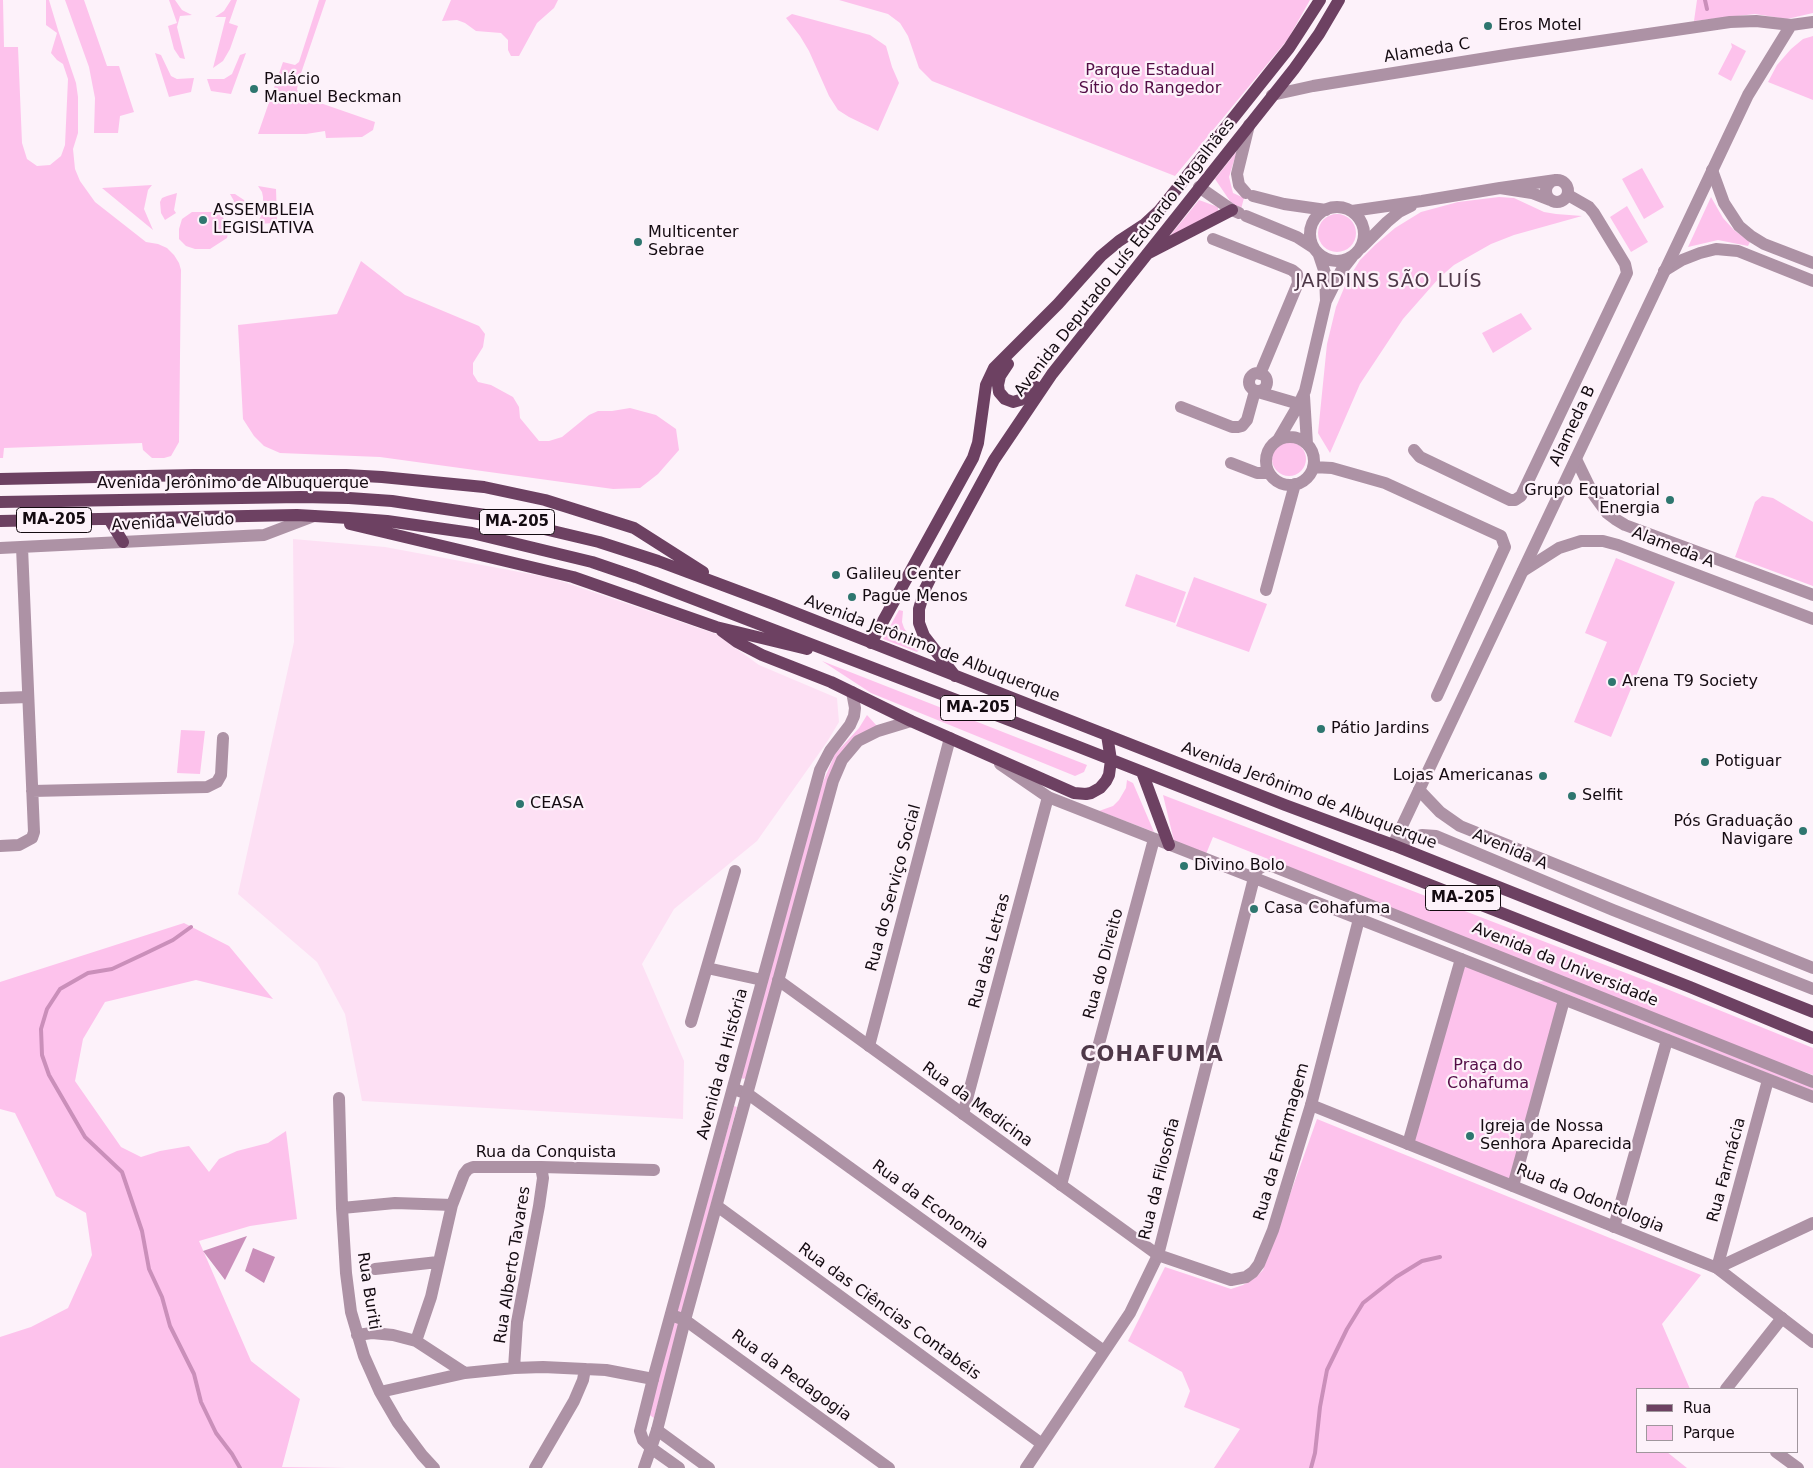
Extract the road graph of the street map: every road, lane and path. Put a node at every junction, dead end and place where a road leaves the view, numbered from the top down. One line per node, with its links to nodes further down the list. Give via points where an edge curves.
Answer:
1 (1320, 0): 22 (main road, Avenida Deputado Luís Eduardo Magalhães, via 1289,48 1159,211)
2 (1339, 0): 5 (main road, Avenida Deputado Luís Eduardo Magalhães)
3 (1813, 22): 4 (street, Alameda C)
4 (1791, 26): 6 (street, Alameda C, via 1756,21 1730,22); 9 (street, Alameda B, via 1748,95)
5 (1294, 69): 6 (street, via 1299,83); 7 (main road, Avenida Deputado Luís Eduardo Magalhães)
6 (1313, 86): 7 (street, Alameda C)
7 (1272, 95): 8 (main road, Avenida Deputado Luís Eduardo Magalhães)
8 (1249, 124): 11 (main road, Avenida Deputado Luís Eduardo Magalhães); 16 (street, via 1237,174 1241,188 1284,204)
9 (1712, 170): 24 (street, via 1724,203 1739,226 1764,244); 25 (street, Alameda B)
10 (1556, 180): 12 (street); 13 (street, via 1566,184); 14 (street, via 1547,186 1546,194)
11 (1199, 186): 18 (street); 23 (main road, Avenida Deputado Luís Eduardo Magalhães)
12 (1500, 188): 14 (street); 15 (street)
13 (1568, 195): 14 (street, via 1560,202); 35 (street, via 1594,213 1625,264 1627,273 1521,496 1510,500 1420,457)
14 (1550, 200)
15 (1422, 201): 17 (street); 21 (street, via 1399,212)
16 (1326, 210): 17 (street, via 1334,207); 20 (street, via 1318,215 1310,231 1310,240)
17 (1352, 211): 21 (street, via 1363,225 1364,234)
18 (1239, 213): 20 (street, via 1296,237); 23 (main road)
19 (1213, 238): 29 (street, via 1297,274 1298,283 1260,374 1267,379 1267,385)
20 (1317, 252): 21 (street, via 1336,262); 27 (street, via 1325,273)
21 (1356, 254): 27 (street, via 1341,271)
22 (1101, 256): 28 (main road, via 1002,372 998,385 1002,397 1013,402 1024,398); 53 (main road, Avenida Deputado Luís Eduardo Magalhães, via 990,374 984,391 978,443 973,458)
23 (1143, 257): 28 (main road, Avenida Deputado Luís Eduardo Magalhães)
24 (1813, 263)
25 (1664, 271): 26 (street, via 1700,253 1716,249 1738,250); 36 (street, Alameda B)
26 (1813, 281)
27 (1326, 301): 30 (street)
28 (1080, 336): 55 (main road, Avenida Deputado Luís Eduardo Magalhães, via 994,460 926,589 920,609 920,628)
29 (1256, 391): 31 (street); 32 (street, via 1247,420 1238,427)
30 (1305, 391): 31 (street); 34 (street)
31 (1299, 404): 33 (street)
32 (1181, 407)
33 (1278, 440): 34 (street, via 1293,437); 39 (street, via 1272,446 1267,467 1283,484)
34 (1307, 444): 37 (street, via 1312,451)
35 (1414, 450)
36 (1576, 459): 47 (street, Alameda B); 50 (street, Alameda A, via 1593,494 1607,513 1625,525)
37 (1313, 467): 39 (street, via 1306,478); 57 (street, via 1332,468 1385,483 1502,536 1505,547)
38 (0, 479): 48 (main road, MA-205, via 346,475 484,487 545,500 628,526)
39 (1296, 484): 49 (street)
40 (0, 502): 48 (main road, Avenida Jerônimo de Albuquerque / MA-205, via 301,497 392,501 545,528 628,551)
41 (314, 516): 42 (main road, Avenida Jerônimo de Albuquerque / MA-205); 44 (street, Avenida Veludo, via 264,535); 52 (main road, Avenida Jerônimo de Albuquerque, via 572,578); 54 (main road, Avenida Jerônimo de Albuquerque / MA-205, via 388,521 472,533 592,562)
42 (109, 519): 43 (main road, Avenida Jerônimo de Albuquerque / MA-205); 44 (main road)
43 (0, 521)
44 (123, 542): 45 (street, Avenida Veludo)
45 (22, 547): 46 (street, Avenida Veludo); 58 (street)
46 (0, 548)
47 (1523, 571): 51 (street, Alameda A, via 1559,548 1581,541 1603,541); 69 (street, Alameda B)
48 (725, 586): 53 (main road, Avenida Jerônimo de Albuquerque / MA-205)
49 (1266, 590)
50 (1813, 596)
51 (1813, 619)
52 (716, 627): 54 (main road); 56 (main road, Avenida da Universidade, via 762,655)
53 (871, 643): 55 (main road, Avenida Jerônimo de Albuquerque / MA-205)
54 (844, 656): 67 (main road, Avenida Jerônimo de Albuquerque / MA-205)
55 (955, 676): 62 (main road, Avenida Jerônimo de Albuquerque / MA-205)
56 (852, 692): 60 (main road, Avenida da Universidade); 61 (street, Avenida da História, via 855,708)
57 (1437, 696)
58 (28, 697): 59 (street); 70 (street)
59 (0, 698)
60 (911, 721): 64 (street, Avenida da História); 65 (main road, Avenida da Universidade)
61 (850, 725): 64 (street, via 856,734); 87 (street, Avenida da História, via 820,770)
62 (1107, 735): 67 (main road, Avenida da Universidade); 74 (main road, Avenida Jerônimo de Albuquerque / MA-205)
63 (223, 738): 70 (street, via 221,775 207,788)
64 (864, 738): 88 (street, Avenida da História, via 847,752 837,769)
65 (950, 738): 66 (main road, Avenida da Universidade); 96 (street, Rua do Serviço Social)
66 (985, 754): 67 (main road, Avenida da Universidade, via 1081,794 1091,793 1104,785); 71 (street, Avenida da Universidade)
67 (1111, 760): 68 (main road, Avenida Jerônimo de Albuquerque / MA-205)
68 (1142, 772): 73 (main road); 94 (main road, Avenida Jerônimo de Albuquerque / MA-205)
69 (1419, 790): 74 (street, Alameda B); 78 (street, Avenida A, via 1440,812 1460,826)
70 (32, 791): 75 (street, via 32,838 19,845)
71 (1048, 797): 72 (street, Avenida da Universidade); 104 (street, Rua das Letras)
72 (1154, 839): 73 (street, Avenida da Universidade); 108 (street, Rua do Direito)
73 (1169, 844): 77 (street, Avenida da Universidade)
74 (1393, 845): 79 (street, Avenida A, via 1422,836 1436,836); 92 (main road, Avenida Jerônimo de Albuquerque / MA-205)
75 (0, 846)
76 (735, 872): 83 (street)
77 (1254, 878): 80 (street, Avenida da Universidade); 82 (street, Avenida da Universidade, via 1261,866 1272,866); 115 (street, Rua da Filosofia)
78 (1620, 891): 79 (street); 84 (street, Avenida A)
79 (1613, 910): 90 (street, Avenida A)
80 (1359, 919): 81 (street, Avenida da Universidade); 103 (street, Rua da Enfermagem)
81 (1461, 960): 86 (street, Avenida da Universidade); 105 (street)
82 (1506, 960): 85 (street, Avenida da Universidade); 86 (street)
83 (707, 968): 87 (street); 93 (street)
84 (1813, 968)
85 (1530, 969): 89 (street); 98 (street, Avenida da Universidade)
86 (1501, 975): 89 (street, Avenida da Universidade)
87 (762, 980): 99 (street, Avenida da História)
88 (778, 980): 96 (street, Rua da Medicina); 100 (street, Avenida da História)
89 (1524, 984): 91 (street, Avenida da Universidade)
90 (1813, 989)
91 (1564, 1000): 95 (street, Avenida da Universidade); 109 (street)
92 (1813, 1012)
93 (691, 1022)
94 (1813, 1038)
95 (1667, 1040): 97 (street, Avenida da Universidade); 114 (street)
96 (869, 1046): 104 (street, Rua da Medicina)
97 (1768, 1080): 101 (street, Avenida da Universidade); 117 (street, Rua Farmácia)
98 (1813, 1082)
99 (734, 1089): 100 (street, Rua da Economia); 119 (street, Avenida da História)
100 (748, 1094): 111 (street, Avenida da História); 125 (street, Rua da Economia)
101 (1813, 1097)
102 (339, 1098): 112 (street, Rua Buriti)
103 (1311, 1105): 105 (street, Rua da Odontologia); 115 (street, Rua da Enfermagem, via 1273,1230 1253,1272 1231,1280)
104 (963, 1114): 108 (street, Rua da Medicina)
105 (1408, 1144): 109 (street, Rua da Odontologia)
106 (542, 1167): 107 (street, Rua da Conquista); 110 (street, Rua da Conquista, via 468,1169); 126 (street, Rua Alberto Tavares, via 539,1206 517,1322)
107 (654, 1170)
108 (1061, 1185): 115 (street, Rua da Medicina)
109 (1513, 1186): 114 (street, Rua da Odontologia)
110 (452, 1205): 112 (street, via 395,1203); 116 (street, Rua da Conquista)
111 (717, 1206): 121 (street, Avenida da História); 133 (street, Rua das Ciências Contabéis)
112 (342, 1208): 122 (street, Rua Buriti, via 346,1273)
113 (1813, 1223): 117 (street)
114 (1614, 1227): 117 (street, Rua da Odontologia)
115 (1158, 1255): 125 (street, Rua da Filosofia, via 1130,1313)
116 (438, 1262): 118 (street); 123 (street, Rua da Conquista)
117 (1717, 1268): 120 (street, Rua da Odontologia)
118 (375, 1269)
119 (671, 1315): 121 (street, Rua da Pedagogia); 129 (street, Avenida da História)
120 (1782, 1318): 124 (street, Rua da Odontologia); 130 (street)
121 (685, 1320): 132 (street, Avenida da História); 142 (street, Rua da Pedagogia)
122 (357, 1335): 123 (street, via 393,1335); 131 (street, Rua Buriti)
123 (416, 1341): 128 (street)
124 (1813, 1342)
125 (1104, 1351): 133 (street, Rua da Filosofia)
126 (514, 1368): 127 (street); 128 (street)
127 (585, 1369): 129 (street); 138 (street, via 574,1401)
128 (465, 1373): 131 (street)
129 (653, 1379): 134 (street, Avenida da História, via 640,1432)
130 (1727, 1388)
131 (380, 1392): 137 (street, Rua Buriti, via 398,1423)
132 (657, 1430): 134 (street, Avenida da História); 141 (street)
133 (1042, 1444): 136 (street, Rua da Filosofia)
134 (651, 1448): 139 (street); 140 (street, Avenida da História)
135 (1777, 1453): 143 (street)
136 (1030, 1465)
137 (434, 1468)
138 (535, 1468)
139 (644, 1468)
140 (678, 1468)
141 (709, 1468)
142 (889, 1468)
143 (1798, 1468)

